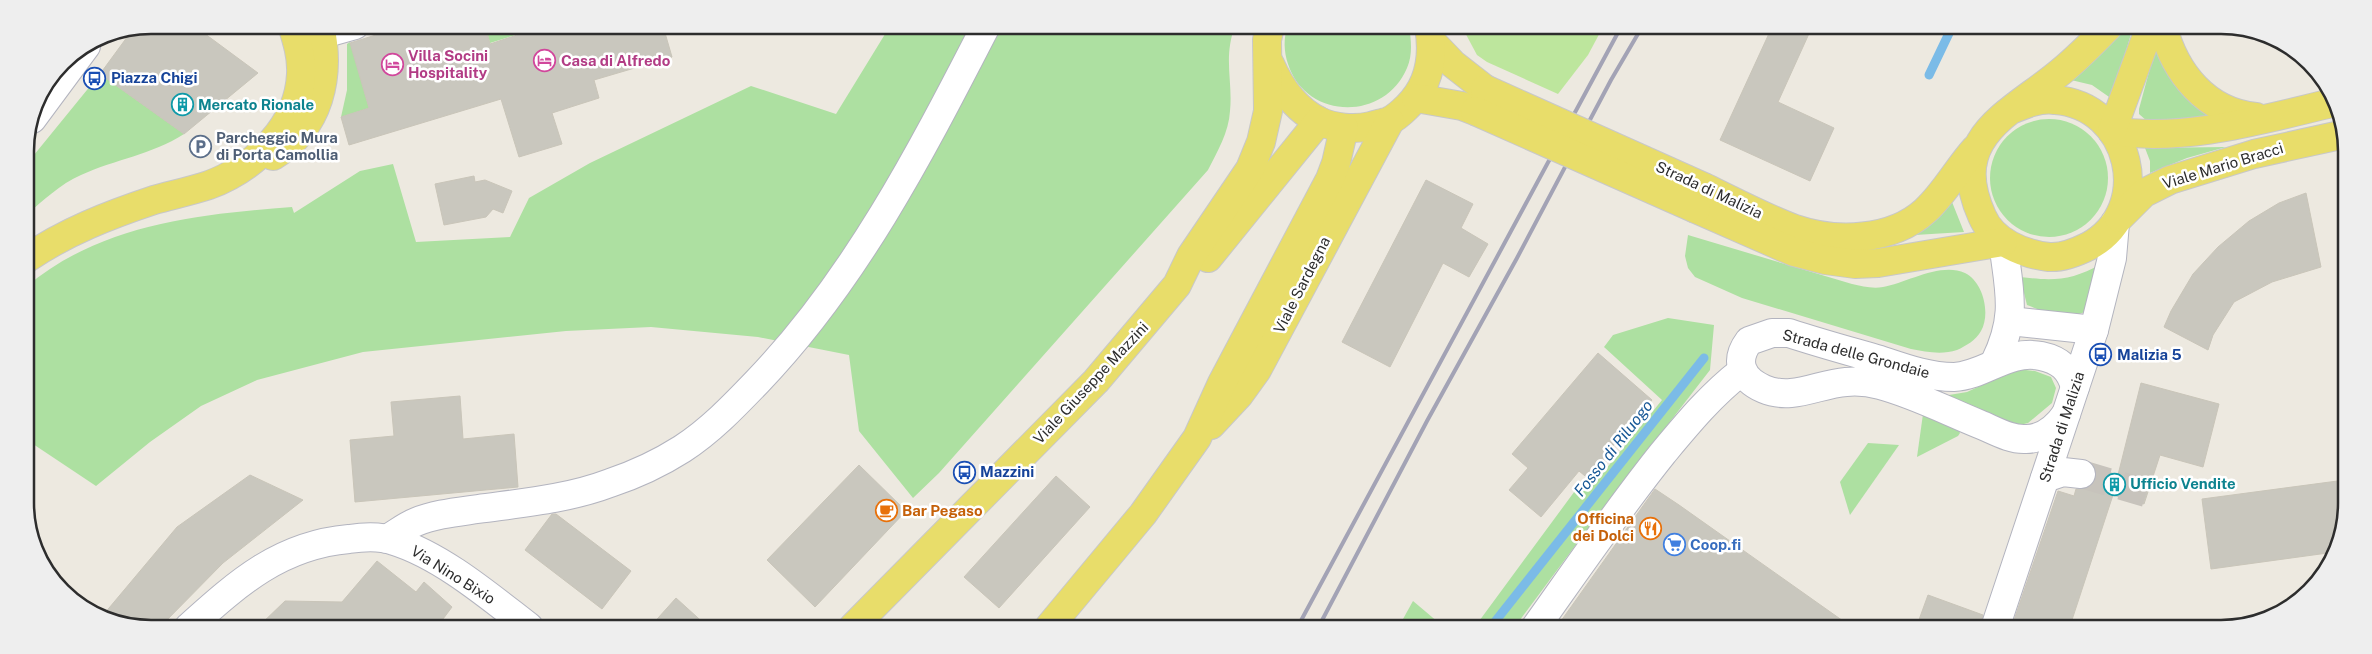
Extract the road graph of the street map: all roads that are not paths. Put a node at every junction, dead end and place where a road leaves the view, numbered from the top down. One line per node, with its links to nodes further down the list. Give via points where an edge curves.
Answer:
1 (308, 34): 24 (main road, via 299,92 292,111 271,143 242,168 210,184 104,218)
2 (982, 34): 35 (street, via 903,183 836,287 796,339 702,434 666,458 608,484 534,501 436,516 416,522)
3 (1268, 34): 8 (main road, Viale Giuseppe Mazzini)
4 (1430, 34): 10 (main road, via 1430,64 1425,83); 11 (main road, Strada di Malizia)
5 (2101, 34): 14 (main road, via 2059,74)
6 (2147, 34): 18 (main road)
7 (2165, 34): 15 (main road, via 2178,67 2201,94 2234,113)
8 (1269, 63): 17 (main road, Viale Giuseppe Mazzini, via 1291,100); 25 (main road, Viale Giuseppe Mazzini, via 1266,127 1256,155 1241,183 1191,256)
9 (72, 64): 12 (street)
10 (1416, 98): 11 (main road, Strada di Malizia, via 1462,106); 16 (main road)
11 (1480, 100): 21 (main road, Strada di Malizia, bridge)
12 (45, 102)
13 (2328, 104): 15 (main road)
14 (2011, 110): 18 (main road, via 2032,102 2054,100 2076,104 2096,115); 20 (main road, via 1996,120)
15 (2267, 118): 18 (main road, via 2194,133 2141,135)
16 (1390, 121): 17 (main road, via 1364,127); 32 (main road, Viale Sardegna, via 1257,370 1229,406)
17 (1332, 124): 25 (main road, Viale Giuseppe Mazzini, via 1214,252); 32 (main road, Viale Sardegna, via 1336,163 1330,179 1222,383)
18 (2112, 131): 22 (main road, via 2124,154 2128,176 2126,197)
19 (2337, 136): 22 (main road, Viale Mario Bracci, via 2254,154 2170,180 2144,194)
20 (1979, 144): 21 (main road, Strada di Malizia, via 1924,212 1898,228 1870,236 1831,236 1801,231); 23 (main road, via 1971,170 1973,197 1984,222)
21 (1701, 198): 23 (main road, Strada di Malizia, via 1794,252 1826,260 1878,263)
22 (2115, 223): 23 (main road, via 2098,241 2076,253 2052,258 2028,254); 27 (street, Strada di Malizia, via 2112,258)
23 (2003, 242): 26 (street)
24 (34, 254)
25 (1177, 285): 38 (main road, Viale Giuseppe Mazzini, via 1096,381)
26 (2010, 321): 27 (street); 28 (street)
27 (2094, 330): 30 (street, Strada di Malizia)
28 (1995, 362): 29 (street, Strada delle Grondaie, via 1971,374 1943,376 1789,334 1772,333 1749,341 1740,358); 30 (street, Strada delle Grondaie, via 2043,356 2059,362 2068,370)
29 (1742, 371): 31 (street, Strada delle Grondaie, via 1764,389 1782,392 1799,393 1844,382 1881,385 2017,439 2041,436); 40 (street, via 1710,398 1642,480)
30 (2075, 387): 31 (street, Strada di Malizia)
31 (2066, 414): 34 (street, Strada di Malizia)
32 (1197, 438): 39 (main road, Viale Sardegna, via 1143,514)
33 (2081, 474): 34 (street, via 2063,472)
34 (2045, 478): 41 (street, Strada di Malizia)
35 (387, 539): 36 (street, Via Nino Bixio, via 330,540 282,556 239,583); 37 (street, Via Nino Bixio, via 446,567)
36 (197, 620)
37 (519, 620)
38 (860, 620)
39 (1056, 620)
40 (1541, 620)
41 (1998, 620)

